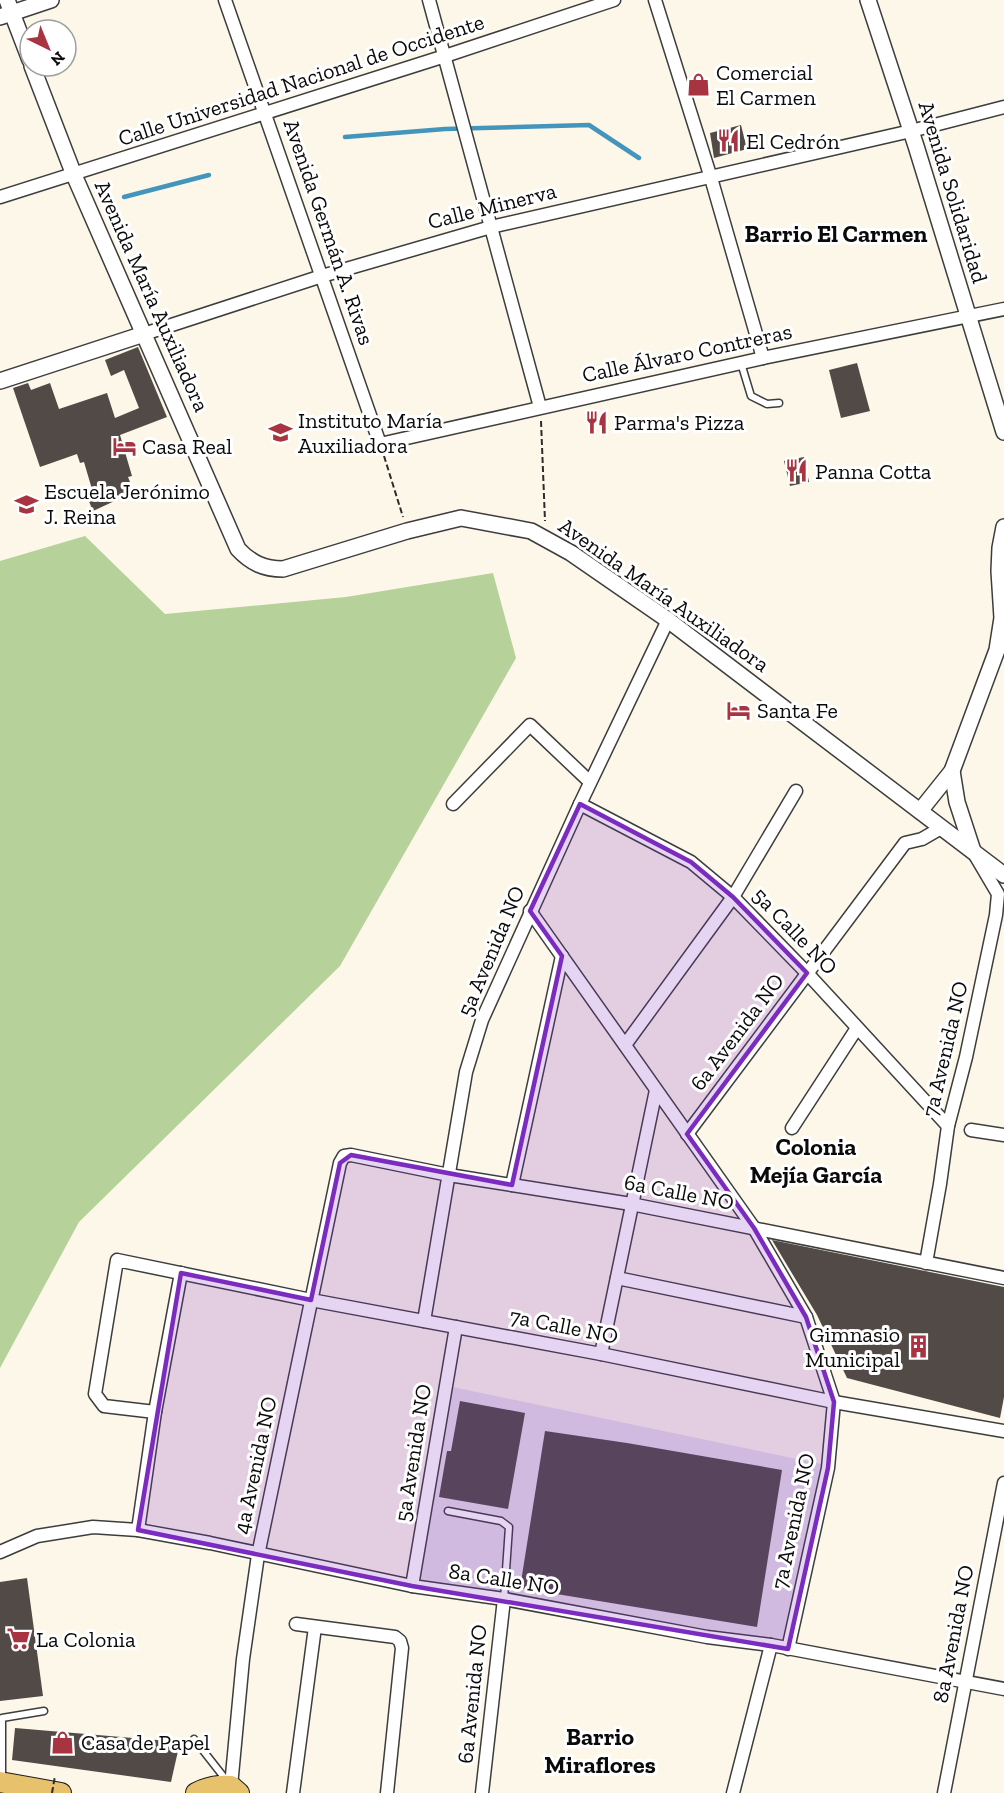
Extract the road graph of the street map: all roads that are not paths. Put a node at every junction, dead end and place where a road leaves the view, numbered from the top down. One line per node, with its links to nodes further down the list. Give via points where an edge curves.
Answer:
1 (51, 0): 7 (street)
2 (225, 0): 12 (street, Avenida Germán A. Rivas)
3 (429, 0): 9 (street)
4 (614, 0): 9 (street, Calle Universidad Nacional de Occidente)
5 (655, 0): 15 (street)
6 (868, 0): 13 (street, Avenida Solidaridad)
7 (6, 10): 8 (street)
8 (18, 35)
9 (445, 56): 12 (street, Calle Universidad Nacional de Occidente); 17 (street)
10 (37, 78): 14 (street, Avenida María Auxiliadora)
11 (1004, 107): 13 (street, Calle Minerva)
12 (266, 112): 14 (street, Calle Universidad Nacional de Occidente); 18 (street, Avenida Germán A. Rivas)
13 (911, 131): 15 (street, Calle Minerva); 20 (street, Avenida Solidaridad)
14 (74, 175): 16 (street, Calle Universidad Nacional de Occidente); 21 (street, Avenida María Auxiliadora)
15 (711, 178): 17 (street, Calle Minerva); 22 (street)
16 (0, 197)
17 (491, 227): 18 (street, Calle Minerva); 26 (street)
18 (322, 276): 21 (street, Calle Minerva); 28 (street, Avenida Germán A. Rivas)
19 (1004, 309): 20 (street, Calle Álvaro Contreras)
20 (968, 317): 22 (street, Calle Álvaro Contreras); 27 (street, Avenida Solidaridad)
21 (144, 333): 24 (street, Calle Minerva); 30 (street, Avenida María Auxiliadora, via 238,549 263,567 283,569 461,518 531,531 571,553)
22 (763, 358): 23 (street, Calle Álvaro Contreras)
23 (741, 363): 25 (lane, via 751,396 767,404); 26 (street, Calle Álvaro Contreras)
24 (0, 381)
25 (779, 403)
26 (540, 407): 28 (street, Calle Álvaro Contreras)
27 (1004, 432)
28 (380, 444)
29 (1004, 527): 31 (street, via 999,571 1002,618 997,650)
30 (668, 620): 32 (street, 5a Avenida NO); 36 (street, Avenida María Auxiliadora)
31 (952, 771): 36 (street); 38 (street, via 957,802)
32 (590, 782): 34 (street, via 530,725); 35 (street, 5a Avenida NO)
33 (796, 790): 40 (street)
34 (453, 804)
35 (580, 804): 40 (street, 5a Calle NO, via 691,862); 41 (street, 5a Avenida NO)
36 (920, 811): 37 (street, Avenida María Auxiliadora)
37 (941, 828): 38 (street, Avenida María Auxiliadora); 44 (street, 6a Avenida NO, via 905,843)
38 (973, 851): 39 (street, Avenida María Auxiliadora); 42 (street, 7a Avenida NO, via 998,894)
39 (1004, 875)
40 (733, 897): 44 (street, 5a Calle NO); 46 (street)
41 (530, 911): 43 (street); 54 (street, 5a Avenida NO, via 482,1020 466,1072)
42 (1000, 918): 48 (street, 7a Avenida NO)
43 (562, 956): 46 (street); 55 (street)
44 (807, 973): 45 (street, 5a Calle NO); 51 (street, 6a Avenida NO)
45 (857, 1028): 48 (street, 5a Calle NO); 49 (street)
46 (625, 1045): 47 (street)
47 (656, 1090): 51 (street); 56 (street, 6a Avenida NO)
48 (948, 1126): 58 (street, 7a Avenida NO)
49 (792, 1128)
50 (971, 1130): 52 (street)
51 (687, 1134): 57 (street)
52 (1004, 1135)
53 (344, 1156): 54 (street, 6a Calle NO); 62 (street, 4a Avenida NO)
54 (449, 1175): 55 (street, 6a Calle NO); 64 (street, 5a Avenida NO)
55 (512, 1185): 56 (street, 6a Calle NO)
56 (631, 1204): 57 (street, 6a Calle NO); 60 (street, 6a Avenida NO)
57 (754, 1228): 58 (street, 6a Calle NO); 63 (street)
58 (926, 1263): 61 (street, 6a Calle NO)
59 (181, 1273): 62 (street, 7a Calle NO); 68 (street); 68 (street, 7a Calle NO, via 117,1260 95,1394 105,1406)
60 (616, 1278): 63 (street); 66 (street, 6a Avenida NO)
61 (1004, 1278)
62 (311, 1300): 64 (street, 7a Calle NO); 74 (street, 4a Avenida NO)
63 (806, 1317): 67 (street)
64 (424, 1321): 65 (street, 7a Calle NO)
65 (456, 1327): 66 (street, 7a Calle NO); 75 (street, 5a Avenida NO)
66 (601, 1354): 67 (street, 7a Calle NO)
67 (834, 1402): 69 (street, 7a Calle NO); 80 (street, 7a Avenida NO, via 828,1468)
68 (155, 1412): 72 (street)
69 (1004, 1431)
70 (1004, 1483): 81 (street, 8a Avenida NO)
71 (448, 1511): 76 (lane, via 501,1521 509,1527)
72 (138, 1530): 73 (street, 8a Calle NO, via 93,1527 38,1536); 74 (street, 8a Calle NO)
73 (0, 1552)
74 (258, 1555): 75 (street, 8a Calle NO); 88 (street, 4a Avenida NO, via 243,1659)
75 (412, 1586): 76 (street, 8a Calle NO)
76 (504, 1599): 79 (street, 8a Calle NO); 92 (street, 6a Avenida NO)
77 (296, 1624): 78 (street)
78 (315, 1626): 90 (street); 91 (street, via 395,1637 400,1641)
79 (771, 1646): 80 (street, 8a Calle NO); 93 (street)
80 (788, 1649): 81 (street, 8a Calle NO)
81 (965, 1682): 82 (street, 8a Calle NO); 94 (street, 8a Avenida NO)
82 (1004, 1689)
83 (44, 1711): 84 (lane)
84 (1, 1716): 86 (lane)
85 (194, 1739): 88 (lane)
86 (1, 1783): 87 (main road)
87 (58, 1785)
88 (235, 1790): 89 (main road, via 207,1788)
89 (196, 1793)
90 (293, 1793)
91 (387, 1793)
92 (482, 1793)
93 (733, 1793)
94 (944, 1793)

